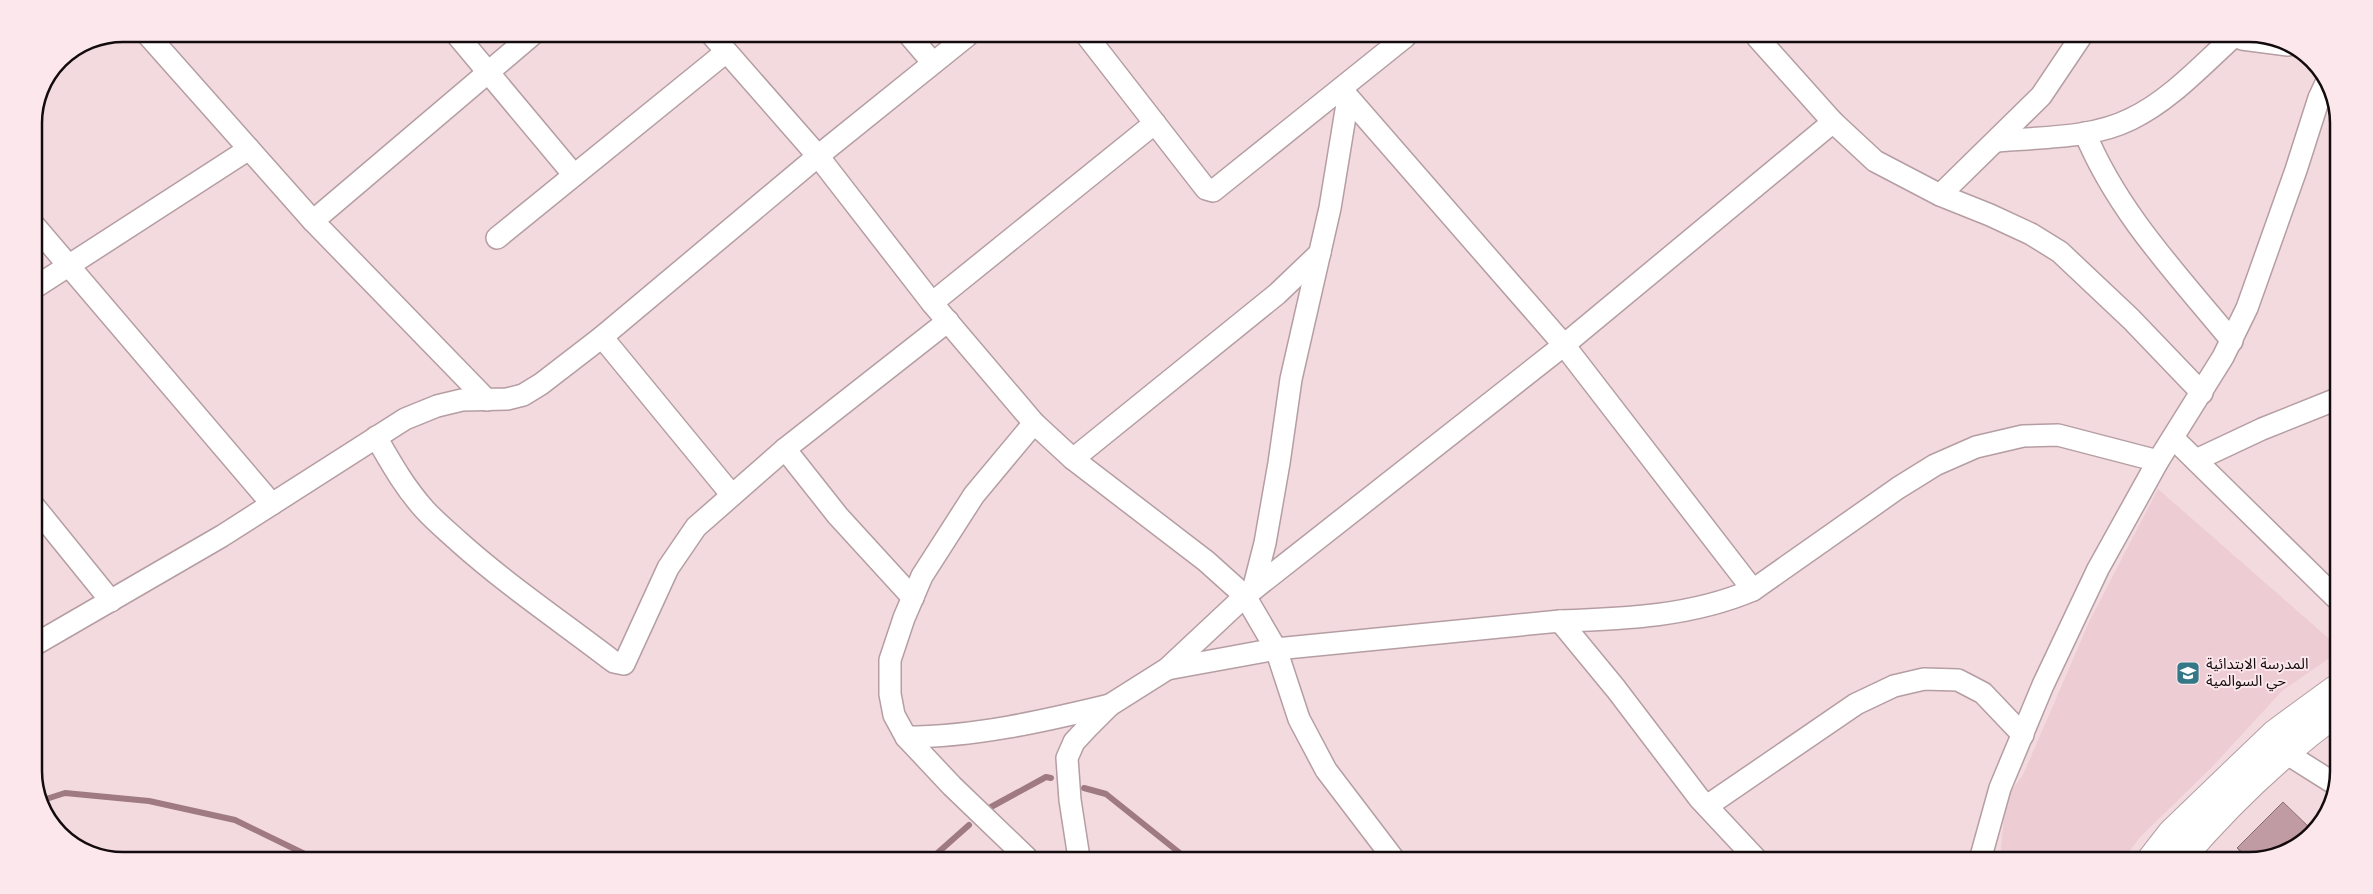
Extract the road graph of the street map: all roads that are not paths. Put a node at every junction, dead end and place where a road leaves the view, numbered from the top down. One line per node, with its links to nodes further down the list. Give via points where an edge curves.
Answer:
1 (154, 42): 21 (street)
2 (463, 42): 14 (street)
3 (524, 42): 14 (street)
4 (718, 42): 12 (street)
5 (915, 42): 13 (street)
6 (959, 42): 13 (street)
7 (1092, 42): 18 (street)
8 (1400, 42): 16 (street)
9 (1762, 42): 17 (street)
10 (2077, 42): 20 (street, via 2041,96)
11 (2227, 42): 19 (street, via 2147,110 2131,120)
12 (726, 52): 22 (street); 23 (street)
13 (933, 63): 22 (street)
14 (487, 73): 23 (street); 25 (street)
15 (2323, 89): 34 (street, via 2247,308)
16 (1345, 93): 18 (street, via 1216,190 1206,189); 28 (street, via 1330,208); 35 (street)
17 (1832, 122): 24 (street, via 1876,161); 35 (street)
18 (1154, 123): 31 (street)
19 (2086, 133): 20 (street); 34 (street, via 2102,168 2134,222)
20 (1997, 141): 24 (street)
21 (249, 149): 25 (street); 29 (street)
22 (818, 156): 31 (street); 33 (street)
23 (574, 175): 27 (street)
24 (1940, 196): 36 (street, via 2006,223 2060,252 2131,319)
25 (313, 221): 37 (street)
26 (42, 234): 29 (street)
27 (496, 238)
28 (1320, 253): 43 (street, via 1277,294); 51 (street, via 1291,379 1265,543)
29 (69, 265): 30 (street); 47 (street)
30 (42, 283)
31 (932, 302): 32 (street)
32 (948, 321): 39 (street); 42 (street)
33 (602, 337): 37 (street, via 523,395); 46 (street)
34 (2232, 341): 36 (street)
35 (1564, 345): 49 (street); 51 (street)
36 (2202, 394): 41 (street)
37 (487, 400): 40 (street, via 462,400 437,406 405,419)
38 (2330, 402): 44 (street)
39 (1034, 422): 43 (street); 52 (street, via 974,495 922,576)
40 (376, 437): 46 (street, via 426,512 479,560 621,665 626,662 668,568 681,547 696,527); 47 (street)
41 (2172, 438): 44 (street); 45 (street)
42 (785, 449): 46 (street); 52 (street, via 838,516)
43 (1073, 459): 51 (street)
44 (2196, 460): 50 (street)
45 (2158, 462): 49 (street, via 2058,435 2023,436 1976,447 1935,465 1898,488); 61 (street, via 2098,569)
46 (731, 494)
47 (272, 504): 53 (street)
48 (43, 517): 53 (street)
49 (1753, 590): 54 (street, via 1690,610)
50 (2330, 592)
51 (1249, 593): 56 (street); 57 (street)
52 (913, 598): 62 (street, via 890,660 894,715)
53 (111, 601): 55 (street)
54 (1560, 621): 56 (street); 65 (street)
55 (43, 640)
56 (1276, 649): 57 (street); 68 (street, via 1300,719 1326,770)
57 (1167, 669): 59 (street)
58 (2330, 694): 71 (main road, via 2275,734 2179,826)
59 (1110, 705): 62 (street, via 1065,716 948,735); 67 (street, via 1074,742 1067,758 1068,790)
60 (2330, 717): 63 (main road)
61 (2023, 735): 65 (street, via 1983,693 1958,680 1924,679 1894,686 1849,709); 70 (street, via 2000,788)
62 (906, 737): 66 (street)
63 (2286, 753): 64 (street); 72 (main road, via 2202,832)
64 (2329, 781)
65 (1707, 806): 69 (street)
66 (1020, 852)
67 (1078, 852)
68 (1388, 852)
69 (1750, 852)
70 (1982, 852)
71 (2157, 852)
72 (2186, 852)

